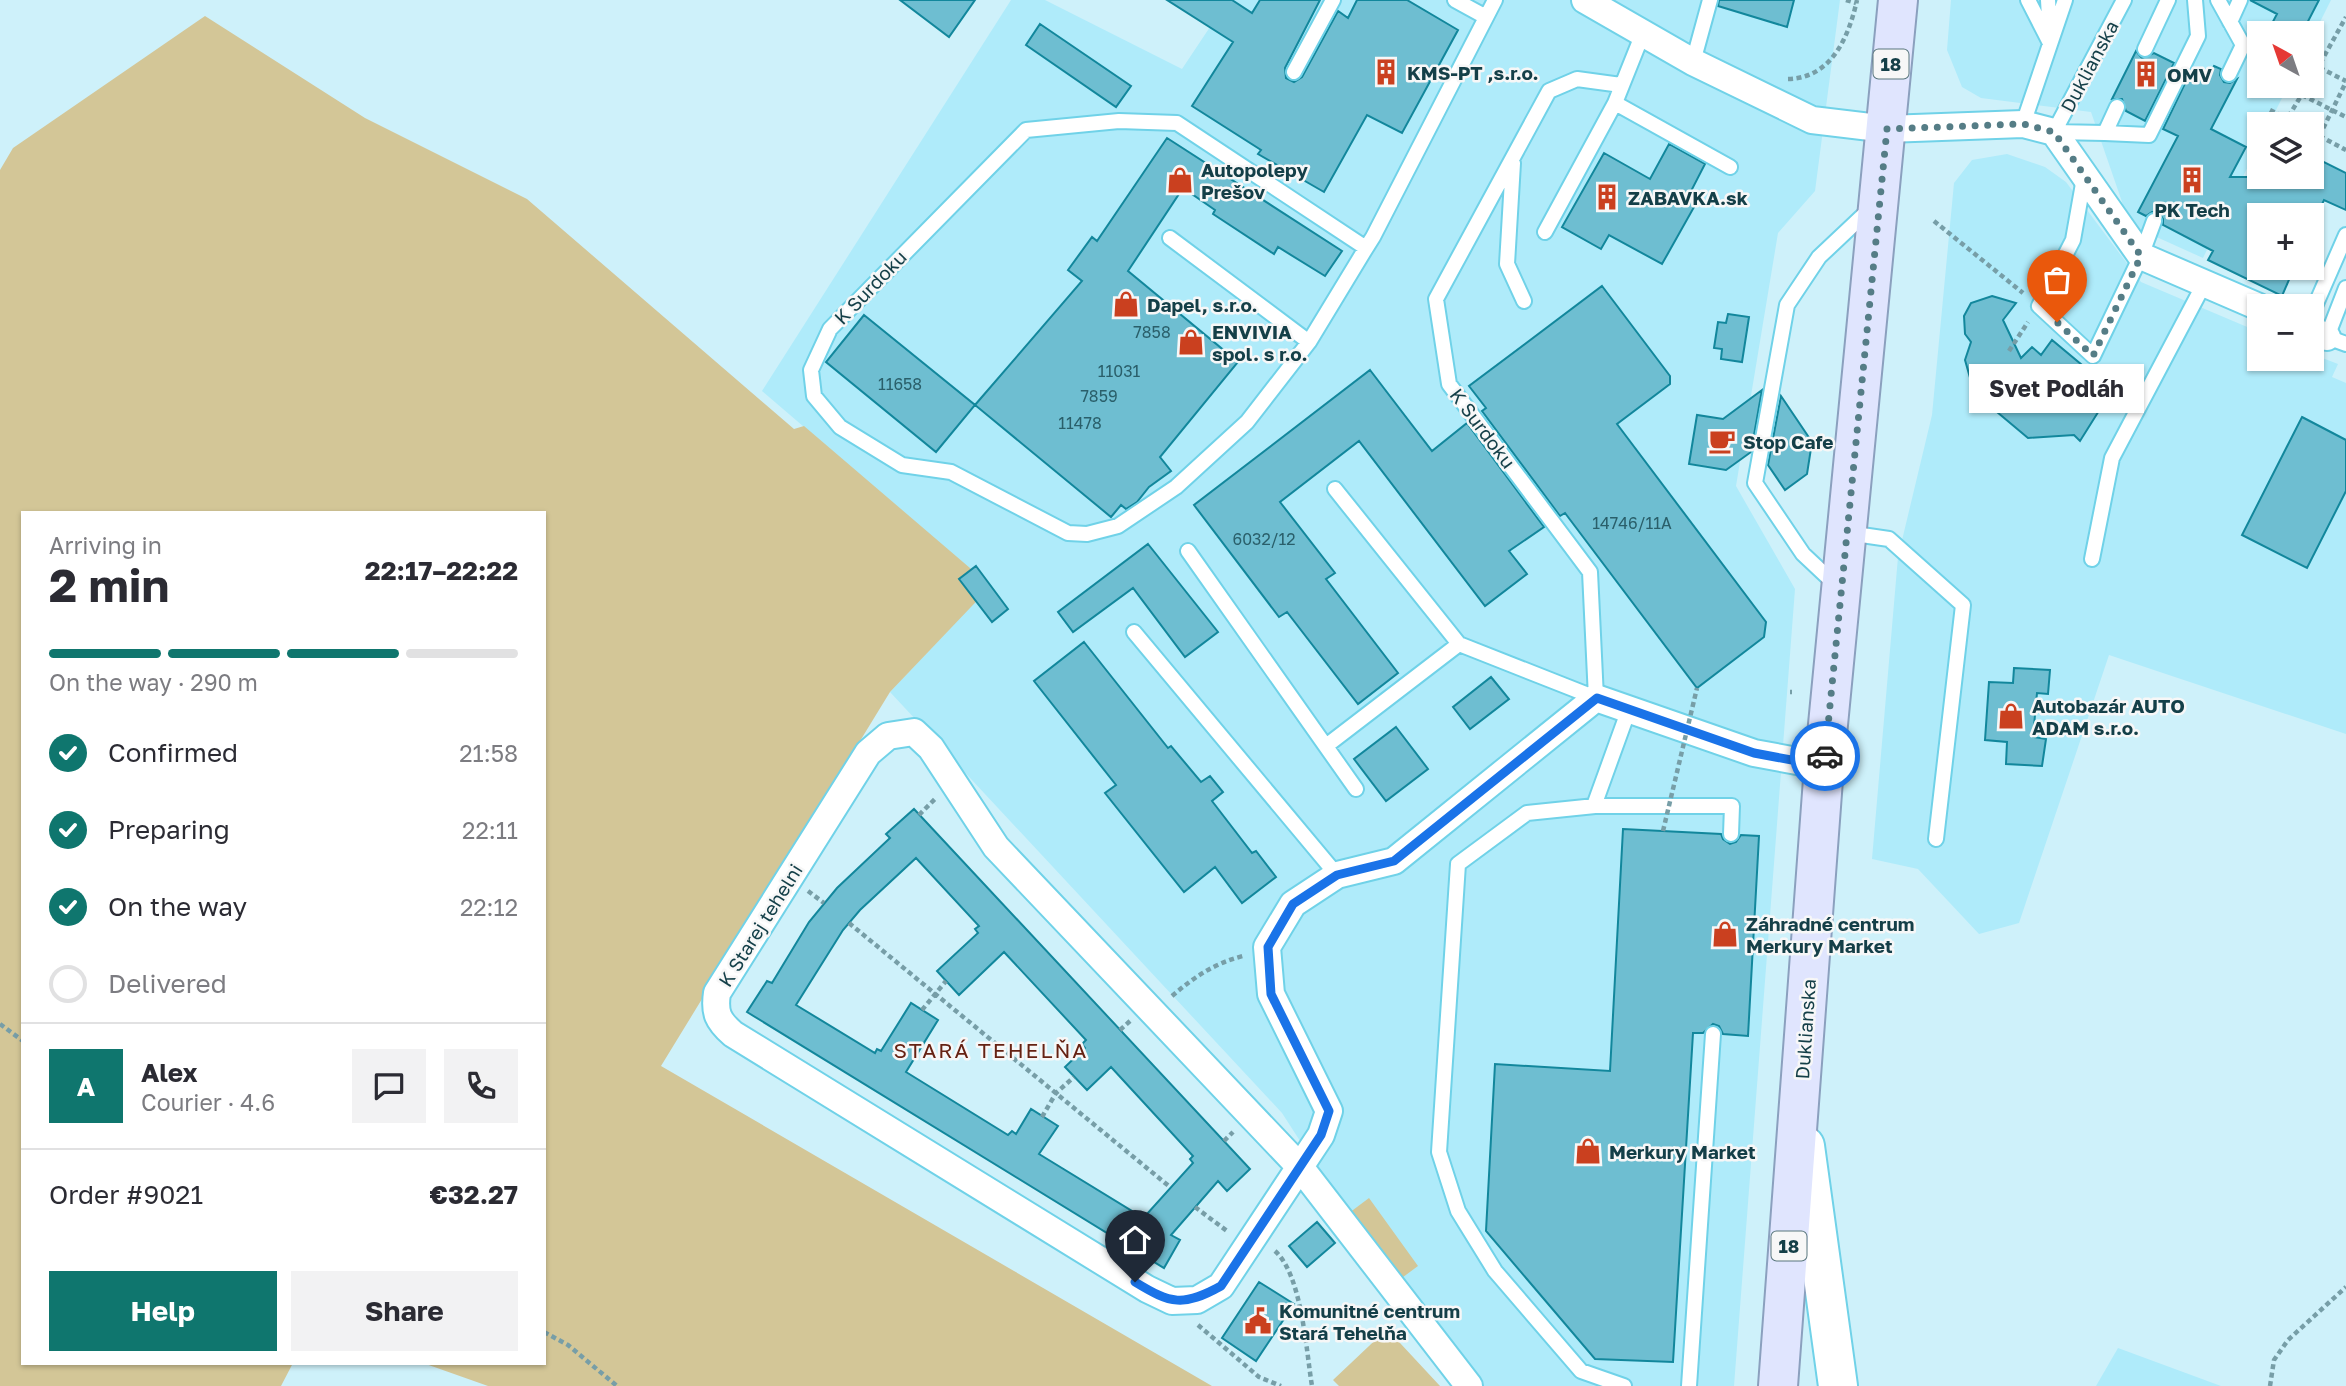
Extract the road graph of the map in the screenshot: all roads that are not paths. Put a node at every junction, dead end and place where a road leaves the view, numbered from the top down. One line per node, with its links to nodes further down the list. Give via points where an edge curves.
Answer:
1 (1333, 0): 21 (lane)
2 (1455, 0): 15 (lane)
3 (1494, 0): 15 (lane, K Surdoku)
4 (1585, 0): 17 (street)
5 (1710, 0): 20 (lane)
6 (1898, 0): 27 (main road, Duklianska / 18)
7 (2028, 0): 18 (lane)
8 (2048, 0): 18 (lane)
9 (2065, 0): 18 (lane)
10 (2124, 0): 28 (lane, Duklianska)
11 (2168, 0): 19 (lane)
12 (2195, 0): 29 (lane, via 2198,36 2149,135)
13 (2218, 0): 16 (lane)
14 (2240, 0): 16 (lane)
15 (1486, 17): 38 (lane, K Surdoku)
16 (2230, 22): 22 (lane, via 2244,45)
17 (1643, 33): 20 (street); 23 (lane)
18 (2050, 43): 26 (lane)
19 (2145, 49)
20 (1693, 62): 27 (street, via 1812,120)
21 (1294, 72)
22 (2229, 74)
23 (1621, 85): 24 (lane); 30 (lane, K Surdoku, via 1577,79 1549,91)
24 (1615, 103): 31 (lane); 35 (lane)
25 (2117, 107): 29 (lane)
26 (2023, 124): 27 (street, Duklianska); 28 (street, Duklianska)
27 (1887, 129): 33 (main road, Duklianska / 18)
28 (2054, 132): 29 (lane); 32 (street, Duklianska)
29 (2105, 133)
30 (1514, 155): 43 (lane, K Surdoku, via 1507,264); 54 (lane, K Surdoku, via 1436,299 1449,384 1590,572)
31 (1730, 167)
32 (2084, 178): 39 (street, Duklianska); 39 (lane, via 2073,240 2039,306 2093,356)
33 (1880, 200): 48 (main road, Duklianska / 18); 51 (lane, via 1819,257 1787,305 1755,483 1803,554)
34 (2154, 220): 39 (lane)
35 (1545, 232)
36 (2346, 235): 42 (lane)
37 (1170, 238): 46 (lane)
38 (1366, 248): 46 (lane, K Surdoku); 46 (lane, K Surdoku, via 1178,123 1119,121 1026,130 830,329 811,370 814,396 840,427 867,445 902,465 951,471 1068,533 1087,534 1118,526 1176,487 1247,422)
39 (2141, 256): 40 (street, Duklianska)
40 (2204, 284): 44 (street, Duklianska); 50 (lane, via 2112,458)
41 (2346, 288): 45 (lane)
42 (2320, 294)
43 (1524, 301)
44 (2247, 302)
45 (2328, 337)
46 (1309, 342)
47 (1335, 489): 53 (lane)
48 (1846, 533): 51 (main road, Duklianska / 18); 61 (lane, via 1889,539 1963,605)
49 (1188, 551): 56 (lane)
50 (2092, 559)
51 (1840, 589): 57 (main road, Duklianska / 18)
52 (1135, 632): 62 (lane)
53 (1459, 644): 54 (lane); 56 (lane)
54 (1597, 698): 55 (street); 62 (street, via 1394,861)
55 (1629, 709): 57 (street, via 1754,753); 59 (lane)
56 (1326, 746): 58 (lane)
57 (1824, 766): 64 (main road, Duklianska / 18)
58 (1356, 789)
59 (1595, 803)
60 (1731, 834): 67 (lane, via 1732,806 1595,806 1527,813 1458,864 1439,1152 1458,1211 1495,1271 1581,1371)
61 (1936, 839)
62 (1337, 875): 65 (street, via 1293,904 1268,950 1271,994 1329,1111 1321,1135)
63 (1713, 1034): 68 (lane)
64 (1800, 1107): 69 (main road, Duklianska / 18); 70 (street)
65 (1300, 1167): 65 (street, K Starej tehelni, via 1221,1286 1197,1300 1172,1301 733,1034 720,1023 715,1010 717,993 868,753 888,736 914,732 931,747 996,847); 66 (street, K Starej tehelni)
66 (1469, 1386)
67 (1624, 1386)
68 (1689, 1386)
69 (1778, 1386)
70 (1838, 1386)

